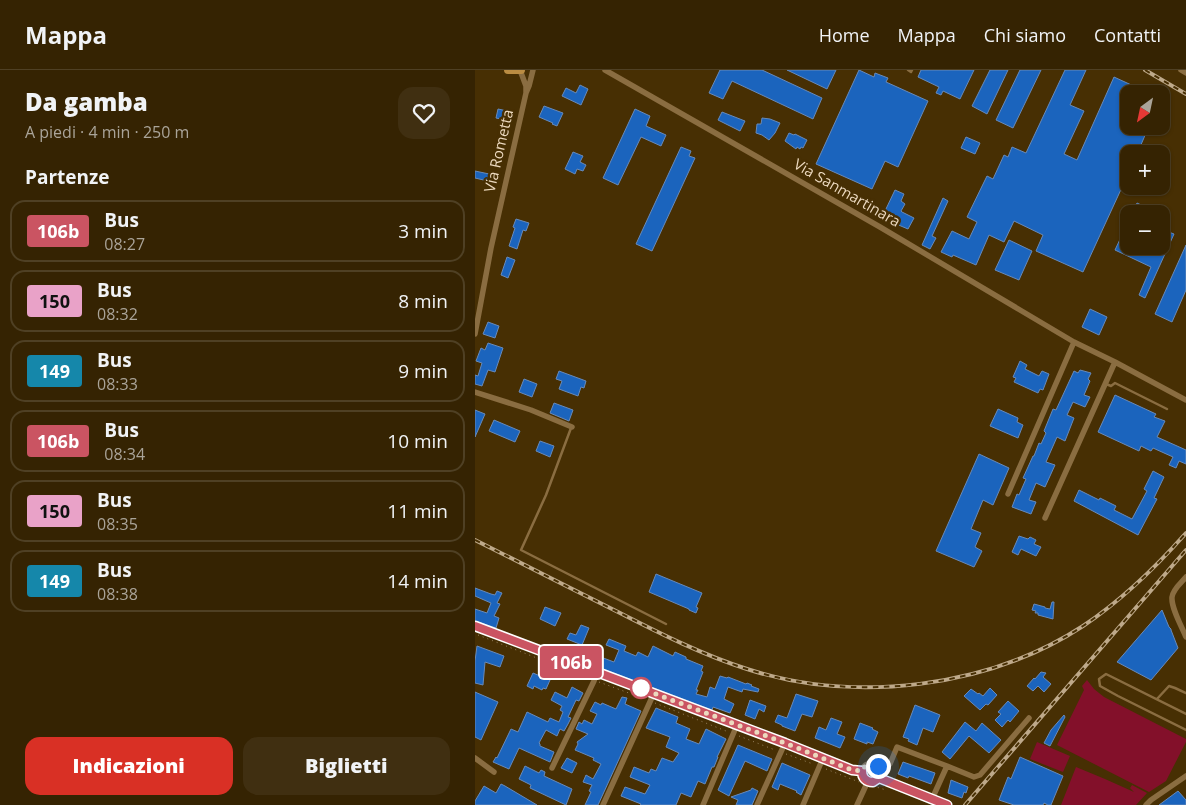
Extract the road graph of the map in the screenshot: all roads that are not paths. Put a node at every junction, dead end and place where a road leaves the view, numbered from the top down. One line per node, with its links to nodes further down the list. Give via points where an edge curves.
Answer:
1 (508, 70): 2 (main road)
2 (520, 70): 9 (street, Via Rometta)
3 (533, 70): 9 (street, Via Rometta)
4 (605, 70): 11 (street, Via Sanmartinara)
5 (908, 70): 6 (lane)
6 (912, 70)
7 (1181, 70): 8 (street)
8 (1186, 73)
9 (526, 93): 10 (street, Via Rometta)
10 (475, 334)
11 (1074, 342): 12 (street, Via Sanmartinara); 18 (street)
12 (1115, 362): 13 (street); 15 (street, Via Sanmartinara)
13 (1105, 384): 16 (lane, via 1111,386 1115,383); 19 (street)
14 (475, 392): 17 (street)
15 (1186, 400)
16 (1167, 409)
17 (572, 427): 21 (lane, via 521,550)
18 (1008, 494)
19 (1045, 518)
20 (1186, 577): 23 (street, via 1172,596)
21 (666, 624)
22 (476, 630): 24 (street)
23 (1186, 637)
24 (597, 672): 25 (street); 37 (street)
25 (654, 693): 30 (street); 44 (street)
26 (1186, 693): 27 (lane, via 1169,686)
27 (1157, 699): 28 (lane); 31 (lane, via 1106,674 1099,679 1100,686)
28 (1186, 714)
29 (1029, 718): 36 (street, via 980,775 974,777)
30 (737, 725): 32 (street); 45 (street)
31 (1186, 730)
32 (785, 743): 34 (street); 46 (street)
33 (475, 758): 39 (street)
34 (823, 758): 38 (street); 47 (street)
35 (890, 764): 36 (street, via 897,747)
36 (947, 766): 43 (street)
37 (552, 768)
38 (862, 771): 41 (street, via 867,765 876,765 880,771); 42 (street)
39 (494, 772)
40 (1186, 776): 50 (street)
41 (879, 778): 42 (street); 43 (street)
42 (867, 783): 48 (street)
43 (932, 799): 49 (street)
44 (603, 805)
45 (703, 805)
46 (757, 805)
47 (803, 805)
48 (857, 805)
49 (947, 805)
50 (1146, 805)

